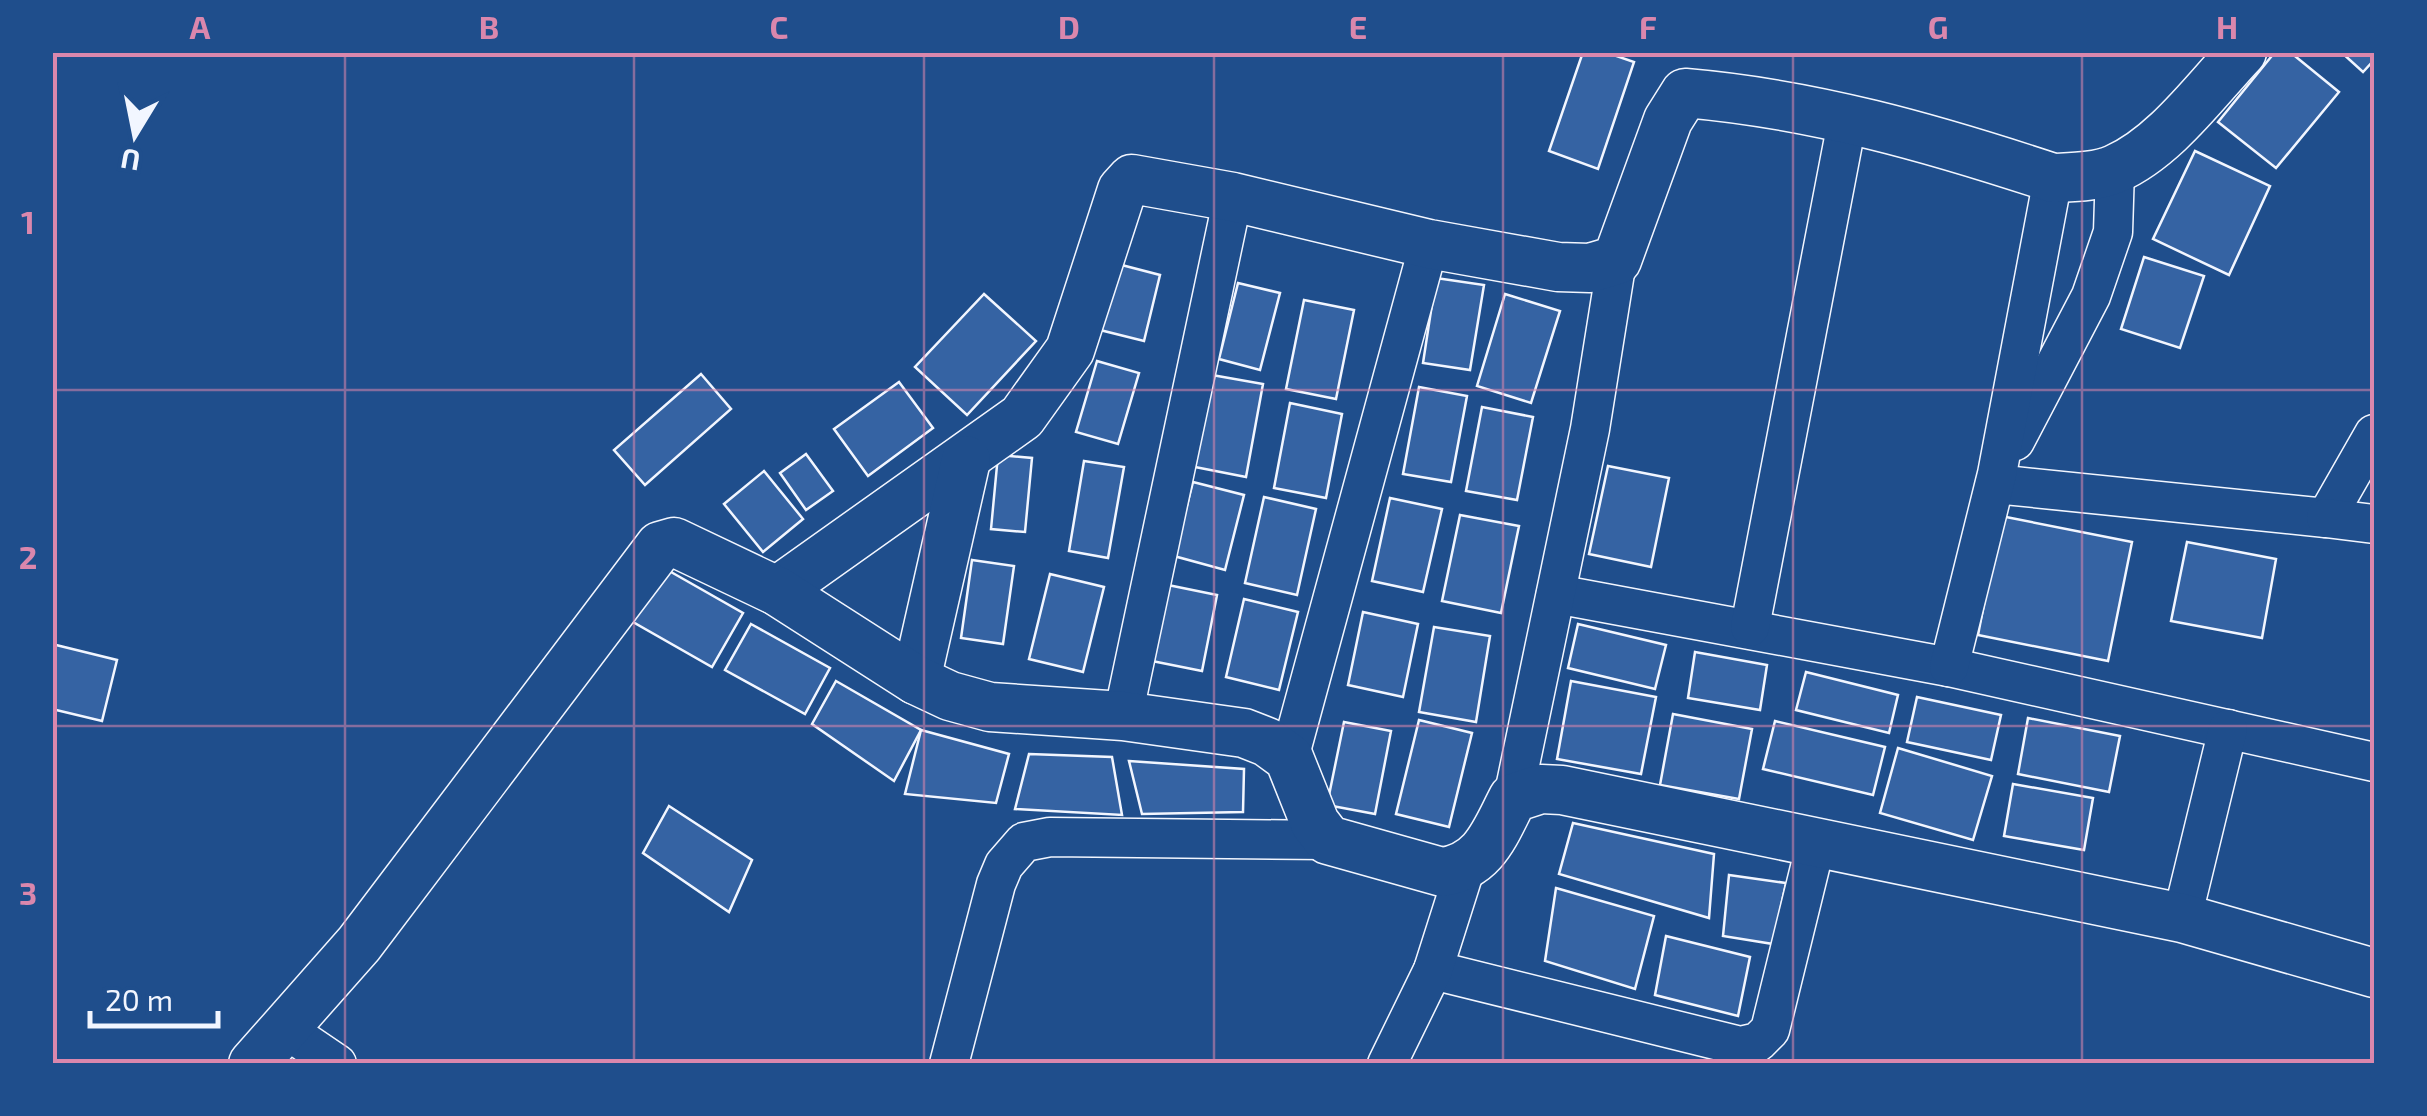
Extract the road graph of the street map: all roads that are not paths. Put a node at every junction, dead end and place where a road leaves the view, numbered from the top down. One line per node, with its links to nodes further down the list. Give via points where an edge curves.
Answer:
1 (2242, 52): 3 (street, via 2158,140)
2 (1848, 117): 4 (street); 7 (street, via 1685,92 1668,120); 15 (street)
3 (2115, 169): 4 (street); 10 (street, via 2113,232 2091,296)
4 (2053, 178): 10 (street)
5 (1233, 197): 6 (street); 9 (street, via 1138,178 1127,183 1070,350 1022,418); 18 (street)
6 (1429, 244): 7 (street, via 1558,266 1590,268); 20 (street)
7 (1617, 260): 14 (street)
8 (2374, 434): 11 (street)
9 (966, 460): 13 (street); 17 (street)
10 (1996, 479): 11 (street); 16 (street)
11 (2326, 518): 12 (street)
12 (2374, 524)
13 (777, 591): 17 (street); 29 (street, via 684,543 660,546 359,944)
14 (1556, 594): 15 (street); 22 (street)
15 (1750, 627): 16 (street)
16 (1949, 666): 19 (street)
17 (916, 680): 18 (street, via 990,707)
18 (1123, 716): 20 (street, via 1244,734)
19 (2228, 728): 21 (street); 26 (street)
20 (1290, 758): 23 (street, via 1314,823)
21 (2374, 762)
22 (1513, 798): 24 (street, via 1562,790); 25 (street, via 1486,850)
23 (1328, 840): 25 (street, via 1442,872); 32 (street, via 1024,842 996,884)
24 (1816, 843): 26 (street); 27 (street, via 1770,1030 1758,1042 1740,1046)
25 (1466, 866): 27 (street)
26 (2182, 918): 28 (street)
27 (1433, 970): 33 (street)
28 (2374, 973)
29 (284, 1028): 30 (street); 31 (street)
30 (253, 1064)
31 (337, 1064)
32 (949, 1064)
33 (1387, 1064)

